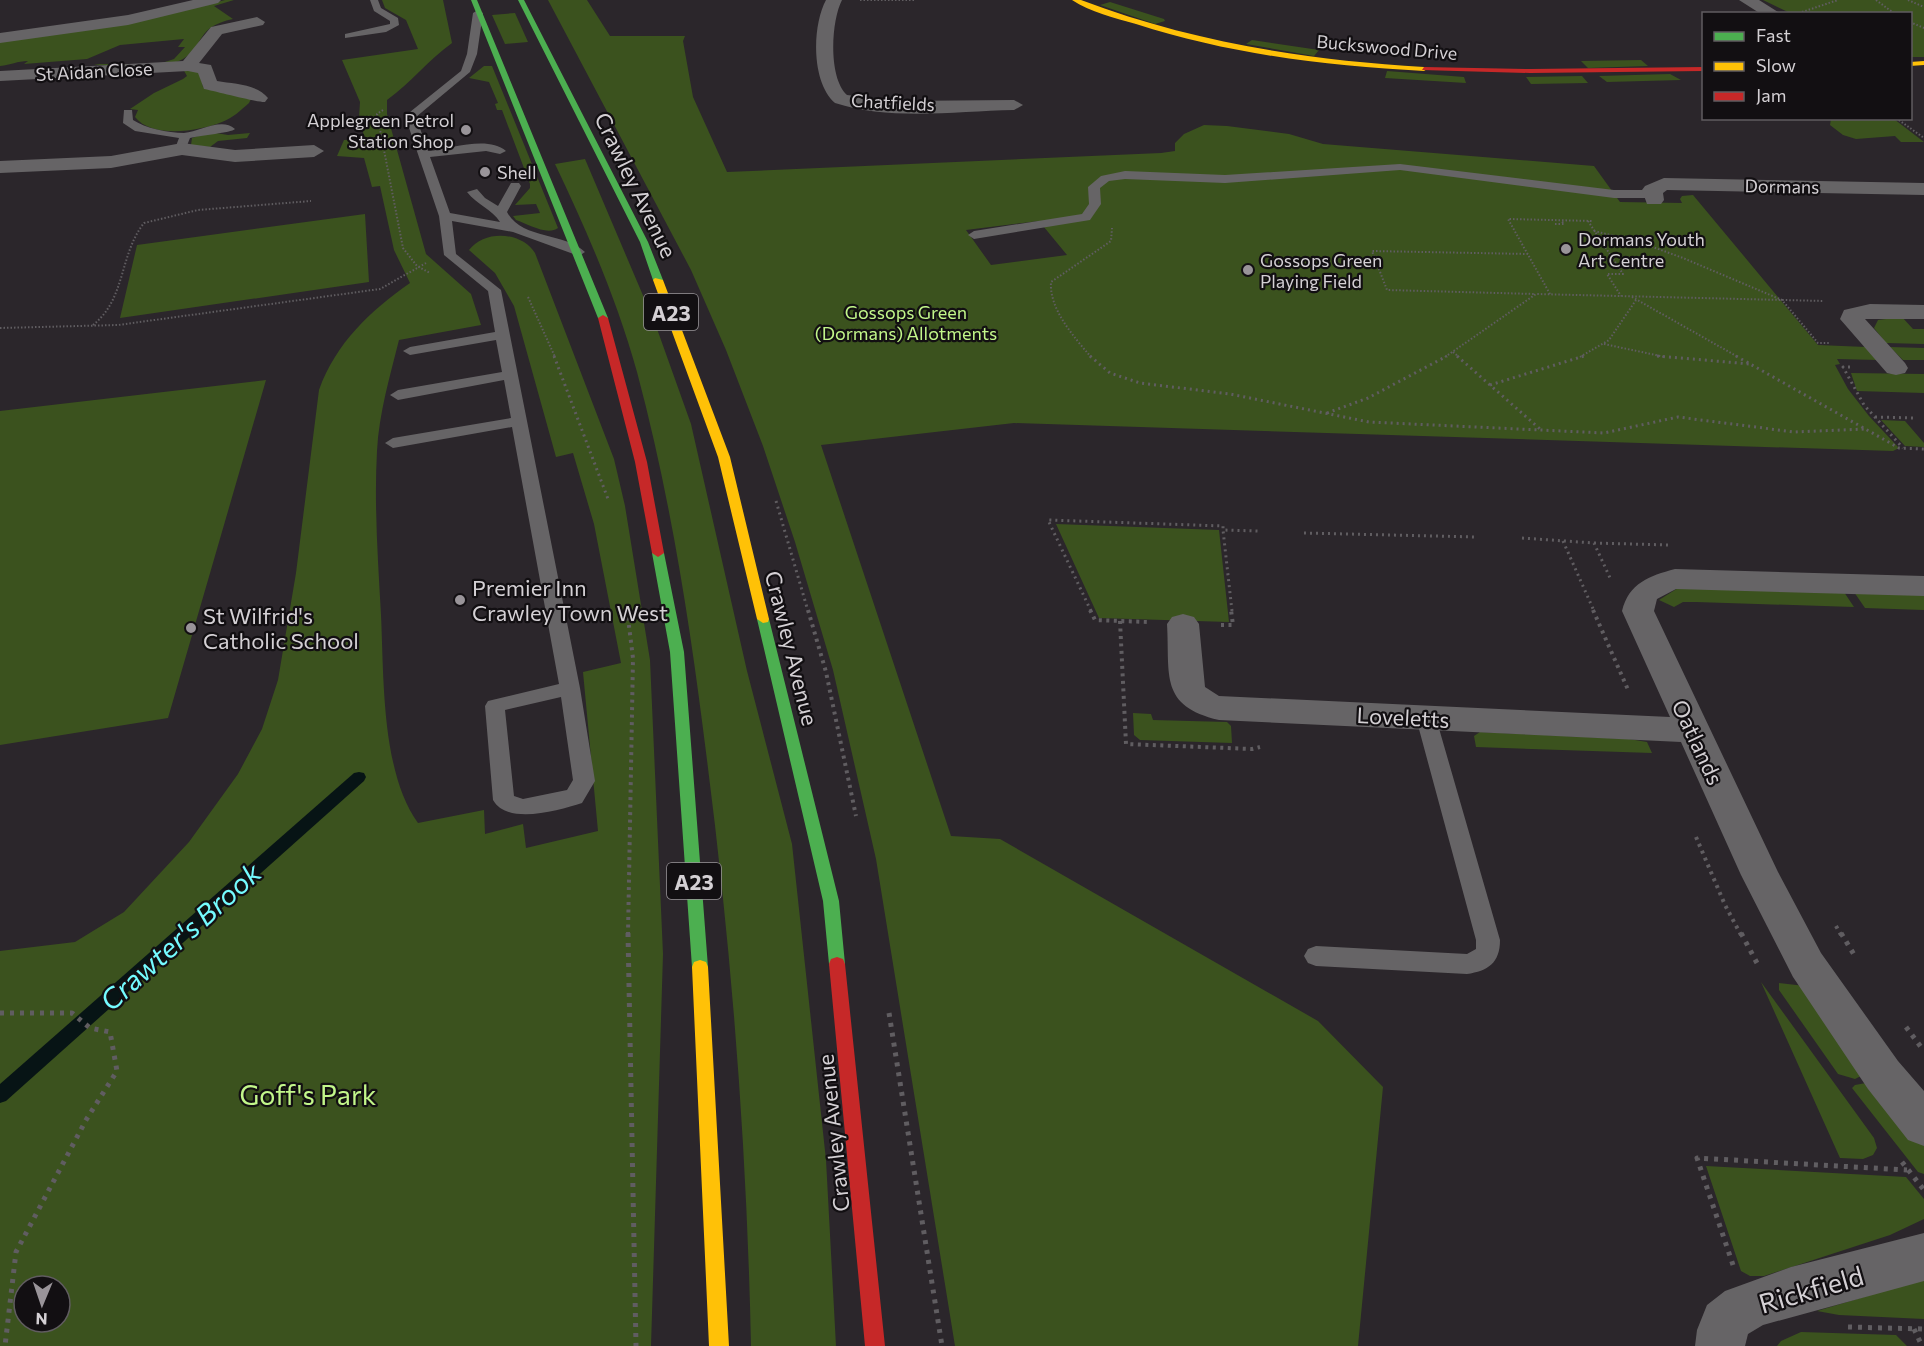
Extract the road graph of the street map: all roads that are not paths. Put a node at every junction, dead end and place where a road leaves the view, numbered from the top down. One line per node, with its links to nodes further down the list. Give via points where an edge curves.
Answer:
1 (213, 0): 11 (street, via 128,20)
2 (374, 0): 10 (lane, via 377,9 395,20 394,25)
3 (521, 0): 52 (main road, Crawley Avenue / A23, via 644,242 724,457 831,901)
4 (834, 0): 16 (street, Chatfields, via 825,20 824,46 835,94 842,100 870,105)
5 (1075, 0): 13 (main road, Buckswood Drive, via 1146,25 1219,44 1358,65 1510,73)
6 (1747, 0): 8 (street)
7 (476, 6): 23 (lane, via 472,54 465,72 410,117); 34 (main road, A23)
8 (1770, 12)
9 (257, 22): 12 (street, via 217,30)
10 (348, 36)
11 (0, 38)
12 (188, 66): 14 (street, St Aidan Close); 15 (street, via 205,69 210,85 249,92)
13 (1702, 69)
14 (0, 76)
15 (259, 98)
16 (1014, 105)
17 (128, 112): 19 (lane, via 127,121 139,129)
18 (230, 129): 19 (lane, via 208,129)
19 (183, 142): 20 (street, via 236,156); 25 (street, via 104,162)
20 (314, 151)
21 (500, 151): 22 (lane, via 489,147)
22 (448, 153): 23 (lane); 24 (lane)
23 (422, 154): 31 (lane)
24 (461, 156)
25 (0, 167)
26 (515, 186): 30 (lane)
27 (1924, 189): 29 (street, Dormans, via 1664,184 1656,186)
28 (473, 192): 30 (lane)
29 (1652, 197): 33 (lane, via 1400,167 1225,179 1125,175 1098,182 1092,212 1077,220)
30 (501, 212): 32 (lane)
31 (446, 216): 32 (lane); 36 (lane, via 450,255 494,290)
32 (516, 229): 34 (lane)
33 (974, 235)
34 (579, 252): 51 (main road, A23, via 602,310 641,462 677,652 697,915)
35 (1924, 312): 38 (street, via 1870,311 1852,315)
36 (502, 335): 37 (lane); 39 (lane)
37 (410, 351)
38 (1896, 368)
39 (509, 375): 40 (lane); 41 (lane)
40 (398, 395)
41 (518, 421): 42 (lane); 45 (lane)
42 (393, 443)
43 (1924, 586): 47 (street, Oatlands, via 1676,579 1657,583 1640,600 1638,611)
44 (1183, 624): 46 (street, Loveletts, via 1188,689 1204,705)
45 (570, 688): 45 (lane, via 495,706 504,800 521,808 574,796 585,782)
46 (1426, 718): 47 (street, Loveletts); 48 (lane, via 1488,940 1488,953 1479,962 1467,964)
47 (1692, 730): 49 (street, Oatlands, via 1764,885 1807,966 1883,1076)
48 (1316, 956)
49 (1924, 1125)
50 (1924, 1257): 53 (street, Rickfield, via 1759,1302 1731,1315 1723,1325)
51 (719, 1346)
52 (875, 1346)
53 (1720, 1346)

